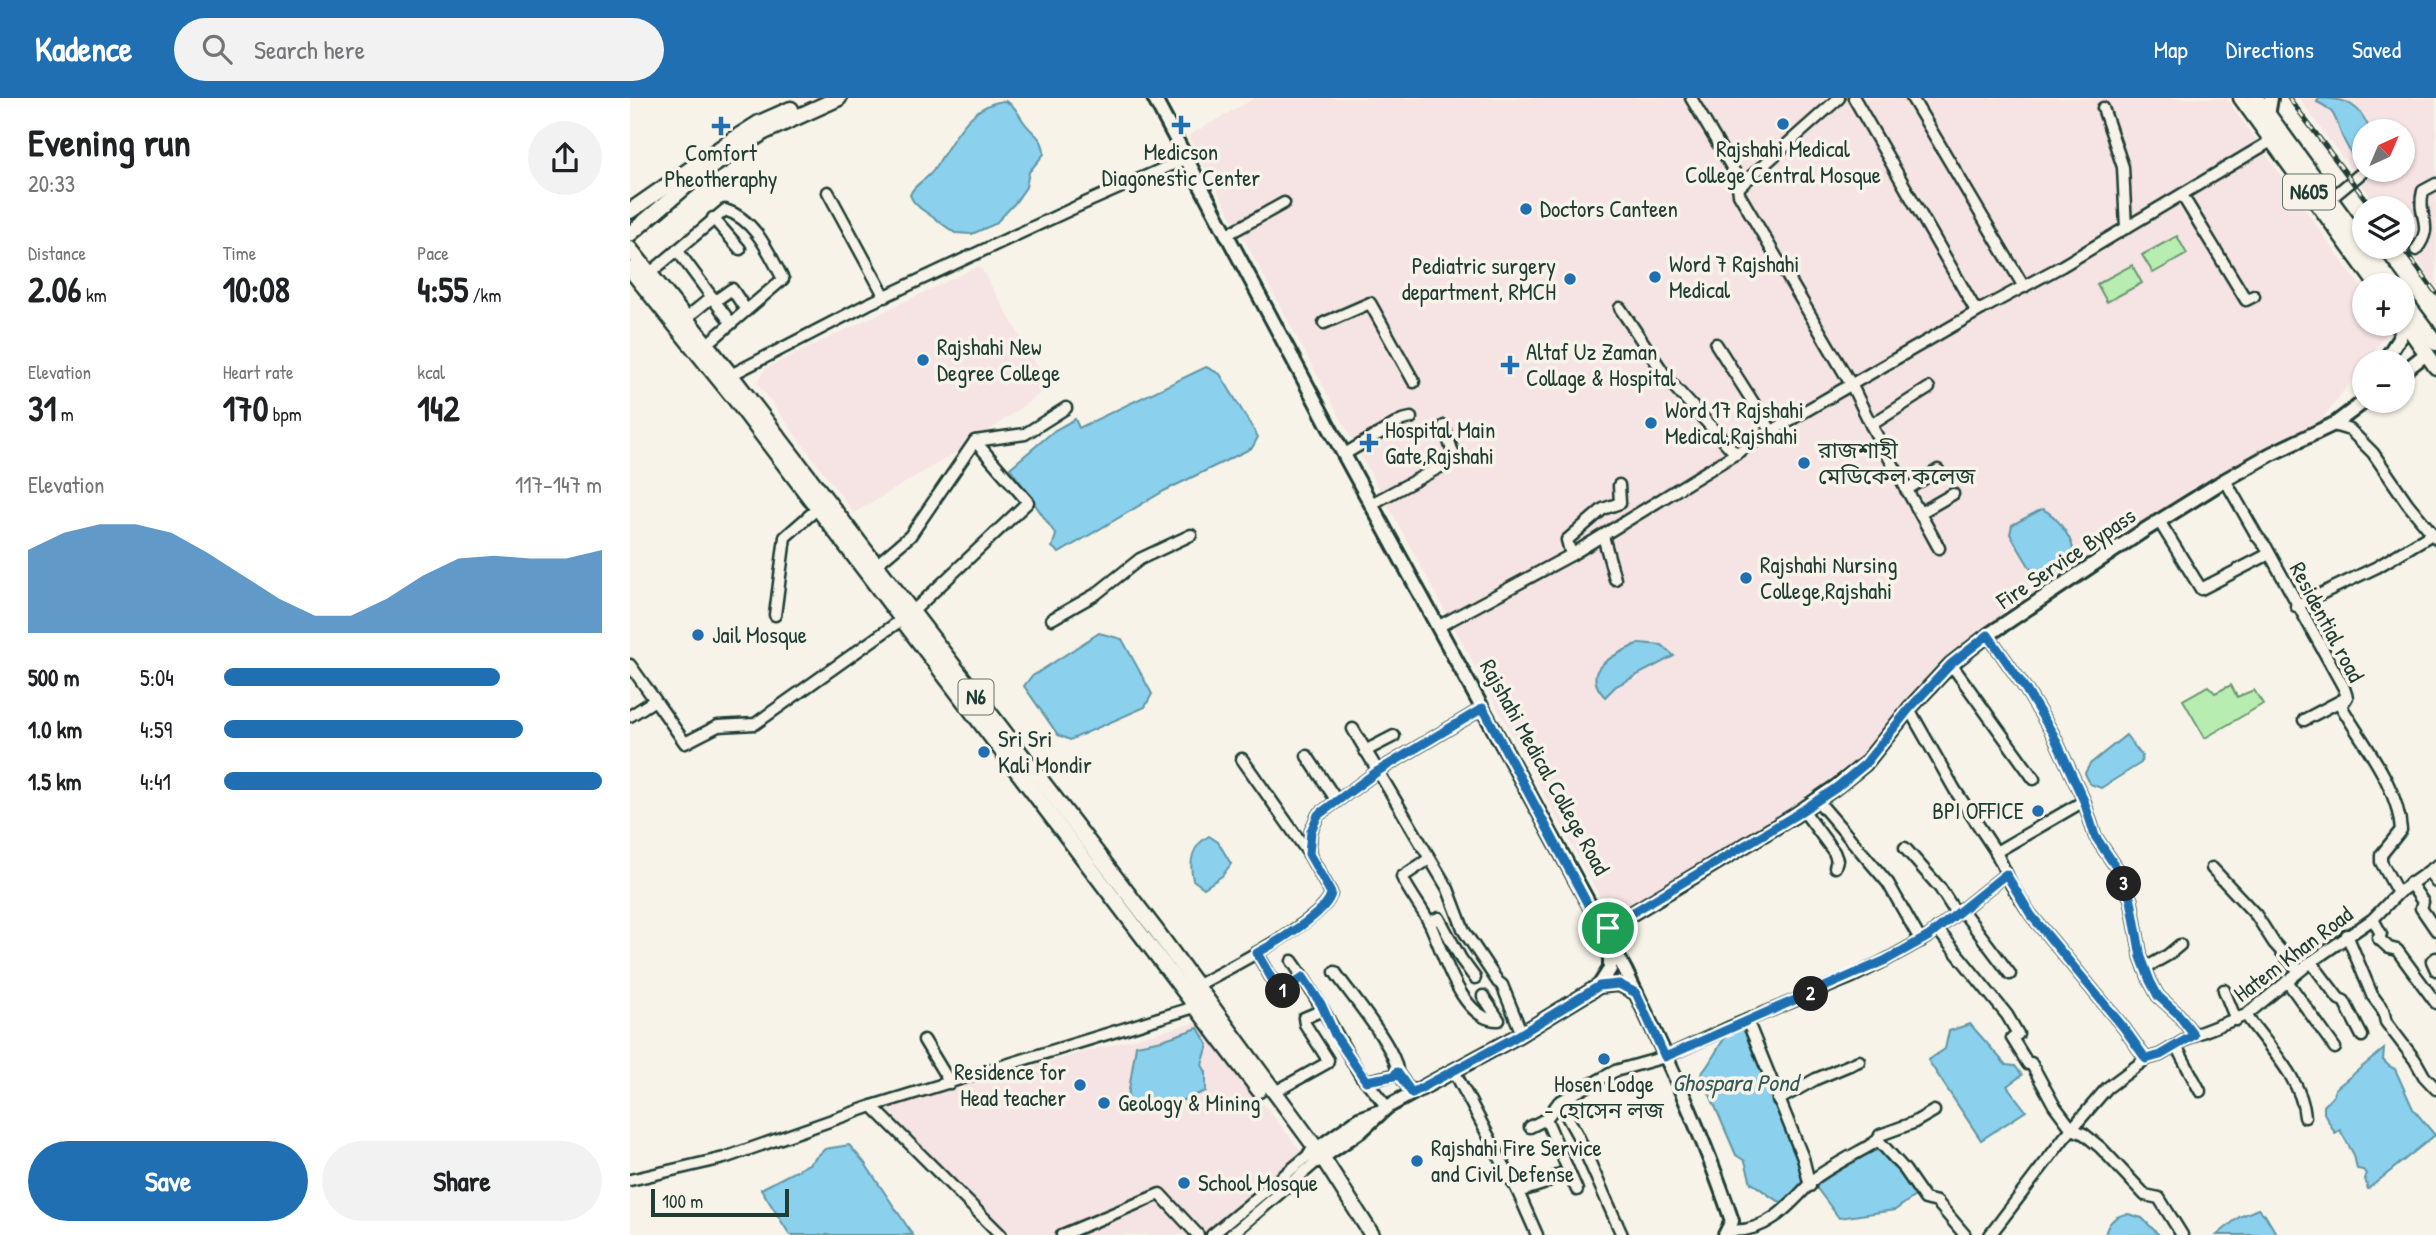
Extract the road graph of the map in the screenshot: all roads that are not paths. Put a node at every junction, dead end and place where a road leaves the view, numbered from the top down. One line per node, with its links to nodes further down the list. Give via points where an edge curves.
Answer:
1 (818, 98): 22 (highway, via 759,123)
2 (839, 98): 24 (highway, via 764,132 699,175)
3 (1156, 98): 14 (main road, Rajshahi Medical College Road); 28 (main road, Rajshahi Medical College Road)
4 (1692, 98): 17 (street, via 1737,176)
5 (1839, 98): 17 (street)
6 (1854, 98): 42 (street, via 1975,309)
7 (1912, 98): 37 (street)
8 (2241, 98): 13 (highway, N605)
9 (2256, 98): 12 (highway, N605)
10 (2271, 98): 12 (main road)
11 (2103, 108): 25 (street, via 2123,167)
12 (2269, 116): 20 (highway, N605)
13 (2272, 141): 19 (street); 35 (highway, N605)
14 (1185, 159): 39 (street); 96 (main road, Rajshahi Medical College Road)
15 (2352, 181): 20 (street)
16 (2436, 184): 33 (street, via 2423,191 2422,197 2432,235)
17 (1738, 188): 56 (street)
18 (828, 192): 39 (street)
19 (2182, 195): 25 (street); 26 (street)
20 (2329, 200): 36 (highway, N605)
21 (1284, 203): 28 (street)
22 (631, 209)
23 (713, 218): 30 (street); 32 (street); 43 (street, via 727,210 754,229 783,279)
24 (644, 222): 29 (highway); 34 (highway, via 637,246)
25 (2126, 228): 37 (street)
26 (2203, 229): 27 (street); 38 (street, via 2246,300)
27 (2215, 229)
28 (1230, 233): 67 (main road, Rajshahi Medical College Road)
29 (630, 234)
30 (740, 249)
31 (630, 250): 34 (highway, N6)
32 (677, 250): 34 (street); 40 (street)
33 (2416, 250)
34 (639, 269): 44 (highway, N6); 54 (highway, N6)
35 (2368, 273)
36 (2384, 273)
37 (2024, 287): 42 (street)
38 (2254, 296)
39 (884, 297): 54 (street)
40 (714, 299): 43 (street, via 732,289); 44 (street); 46 (street)
41 (1620, 308): 68 (street, via 1668,380)
42 (1982, 309): 56 (street)
43 (746, 310): 46 (street)
44 (685, 319): 50 (highway, N6)
45 (2415, 320): 51 (highway)
46 (731, 323): 50 (street)
47 (1324, 323): 55 (street, via 1370,303)
48 (2415, 334): 51 (highway)
49 (1716, 344): 65 (street)
50 (706, 345): 54 (highway, N6)
51 (2431, 348): 52 (main road); 53 (highway)
52 (2415, 362)
53 (2436, 368)
54 (726, 378): 75 (highway, N6); 84 (highway, N6)
55 (1414, 382)
56 (1852, 386): 63 (street); 65 (street)
57 (1929, 388): 63 (street)
58 (2352, 404): 62 (main road, Fire Service Bypass)
59 (1066, 408): 66 (street, via 1025,434)
60 (2352, 411): 62 (main road, Fire Service Bypass)
61 (1411, 418): 67 (street)
62 (2336, 423): 70 (main road, Fire Service Bypass); 80 (street, via 2373,453)
63 (1871, 425): 72 (street)
64 (1444, 426): 74 (street, via 1455,459)
65 (1772, 432): 68 (street)
66 (975, 441): 84 (street, via 910,536); 88 (street, via 1028,502)
67 (1348, 452): 74 (main road, Rajshahi Medical College Road)
68 (1736, 454): 79 (street)
69 (1938, 470): 72 (street)
70 (2225, 480): 77 (main road, Fire Service Bypass); 82 (street, Residential road)
71 (1619, 485): 83 (street, via 1620,503 1603,509 1567,540)
72 (1906, 489): 76 (street)
73 (1953, 494): 76 (street)
74 (1375, 502): 90 (main road, Rajshahi Medical College Road)
75 (818, 508): 87 (street, via 785,537); 88 (highway, N6)
76 (1920, 513): 81 (street)
77 (2159, 521): 82 (street, via 2201,589); 91 (main road, Fire Service Bypass)
78 (1191, 535): 89 (street, via 1140,559 1096,594)
79 (1603, 536): 83 (street); 85 (street)
80 (2434, 536): 86 (street)
81 (1939, 548)
82 (2269, 554): 86 (street, Residential road)
83 (1571, 555): 90 (street)
84 (876, 565): 88 (highway, N6)
85 (1615, 579)
86 (2297, 606): 94 (street, Residential road)
87 (775, 615)
88 (907, 616): 95 (street, via 755,724 718,726 685,743); 143 (highway, N6); 149 (highway, N6)
89 (1052, 618)
90 (1443, 624): 128 (main road, Rajshahi Medical College Road)
91 (1988, 635): 92 (main road, Fire Service Bypass); 109 (street, via 2053,734)
92 (1951, 664): 97 (main road, Fire Service Bypass); 106 (street)
93 (630, 665): 95 (street)
94 (2347, 697): 99 (street); 121 (street, Residential road, via 2341,706 2392,792 2400,814 2401,830 2381,855)
95 (654, 700): 98 (street)
96 (1483, 708): 105 (street); 128 (main road, Rajshahi Medical College Road)
97 (1909, 709): 107 (main road, Fire Service Bypass, via 1865,764); 112 (street)
98 (630, 716)
99 (2304, 720)
100 (1353, 729): 102 (street)
101 (1394, 736): 102 (street)
102 (1365, 751): 105 (street)
103 (1307, 756): 108 (street)
104 (1242, 759): 113 (street)
105 (1378, 771): 108 (street); 114 (street)
106 (2034, 779)
107 (1817, 800): 110 (main road, Fire Service Bypass); 129 (street, via 1888,883)
108 (1337, 801): 113 (street, via 1318,815)
109 (2084, 801): 112 (street); 135 (street, via 2095,836 2131,900)
110 (1803, 810): 115 (street, via 1834,852); 128 (main road, Fire Service Bypass)
111 (1905, 848): 122 (street)
112 (1996, 852): 118 (street)
113 (1309, 854): 131 (street, via 1331,900)
114 (1429, 859): 124 (street, via 1402,877); 153 (street, via 1448,889 1464,931 1502,985)
115 (1835, 867)
116 (2212, 868): 137 (street)
117 (2432, 868): 119 (street); 120 (street, Hatem Khan Road)
118 (2006, 874): 122 (street); 160 (street, via 2031,915)
119 (2436, 882)
120 (2410, 883): 121 (street, Hatem Khan Road); 126 (street)
121 (2398, 893): 123 (street, Hatem Khan Road)
122 (1959, 911): 125 (street); 139 (street)
123 (2373, 919): 127 (street, Hatem Khan Road); 148 (street, via 2381,934 2378,938 2397,950)
124 (1429, 922): 141 (street, via 1439,918); 147 (street, via 1454,980 1473,1010 1486,1019 1499,1020)
125 (1937, 929): 129 (street); 178 (street, via 2007,1015 2018,1034 2012,1038)
126 (2436, 930)
127 (2347, 935): 134 (street, Hatem Khan Road); 166 (street, via 2386,1022)
128 (1607, 936): 144 (main road, via 1611,958); 146 (main road)
129 (1921, 941): 152 (street, via 1852,977)
130 (2180, 945): 135 (street)
131 (1257, 953): 140 (street, via 1280,993); 143 (street)
132 (2436, 958): 136 (street, via 2432,961)
133 (1292, 961): 140 (street)
134 (2311, 962): 137 (street, Hatem Khan Road); 155 (street, via 2344,1001)
135 (2145, 968): 154 (street, via 2158,996)
136 (2436, 970)
137 (2299, 971): 142 (street, Hatem Khan Road)
138 (1335, 972): 163 (street, via 1387,1045)
139 (2010, 974)
140 (1303, 977): 150 (street)
141 (1475, 978)
142 (2287, 981): 151 (street, Hatem Khan Road); 158 (street)
143 (1196, 986): 149 (highway, N6)
144 (1599, 986): 146 (main road, via 1619,984); 153 (main road)
145 (2224, 990): 151 (street)
146 (1636, 993): 159 (main road)
147 (1483, 996)
148 (2436, 1003)
149 (1203, 1005): 165 (street); 168 (highway, N6); 180 (highway, N6)
150 (1323, 1010): 164 (street); 168 (street, via 1304,1018 1327,1063)
151 (2241, 1017): 154 (street, Hatem Khan Road); 175 (street, via 2286,1069 2304,1102)
152 (1746, 1020): 159 (street); 170 (street)
153 (1522, 1034): 162 (main road)
154 (2194, 1035): 157 (street, Hatem Khan Road)
155 (2362, 1036)
156 (924, 1040): 165 (street)
157 (2176, 1046): 160 (street, Hatem Khan Road); 167 (street)
158 (2335, 1048)
159 (1665, 1057): 171 (street, via 1615,1072); 186 (main road, via 1721,1188 1732,1221)
160 (2146, 1059): 178 (street, Hatem Khan Road, via 2107,1088)
161 (1859, 1061): 170 (street)
162 (1454, 1071): 169 (main road); 185 (street)
163 (1397, 1072): 164 (street); 169 (street)
164 (1366, 1081): 173 (street)
165 (950, 1083): 172 (street)
166 (2436, 1090)
167 (2200, 1091)
168 (1273, 1093): 180 (highway, N6)
169 (1412, 1093): 173 (main road)
170 (1778, 1100): 183 (street)
171 (1559, 1102): 176 (street); 194 (street)
172 (872, 1106): 182 (street, via 724,1158); 187 (street)
173 (1391, 1108): 180 (main road, via 1359,1119)
174 (1934, 1111): 179 (street, via 1880,1135)
175 (2305, 1117)
176 (1546, 1119): 177 (street); 184 (street)
177 (1530, 1127)
178 (2072, 1129): 196 (street, Hatem Khan Road); 197 (street, via 2101,1148 2145,1195 2158,1198)
179 (1878, 1140): 183 (street); 195 (street, via 1925,1199 1937,1202)
180 (1318, 1158): 190 (street); 191 (street); 192 (highway, N6)
181 (1560, 1174): 185 (street)
182 (630, 1180)
183 (1810, 1186): 186 (street, via 1754,1230)
184 (1577, 1190)
185 (1518, 1192): 193 (street)
186 (1727, 1232)
187 (1001, 1235)
188 (1062, 1235): 189 (street, via 1160,1194)
189 (1198, 1235)
190 (1212, 1235)
191 (1231, 1235)
192 (1372, 1235)
193 (1537, 1235)
194 (1622, 1235)
195 (1965, 1235)
196 (1990, 1235)
197 (2182, 1235)

